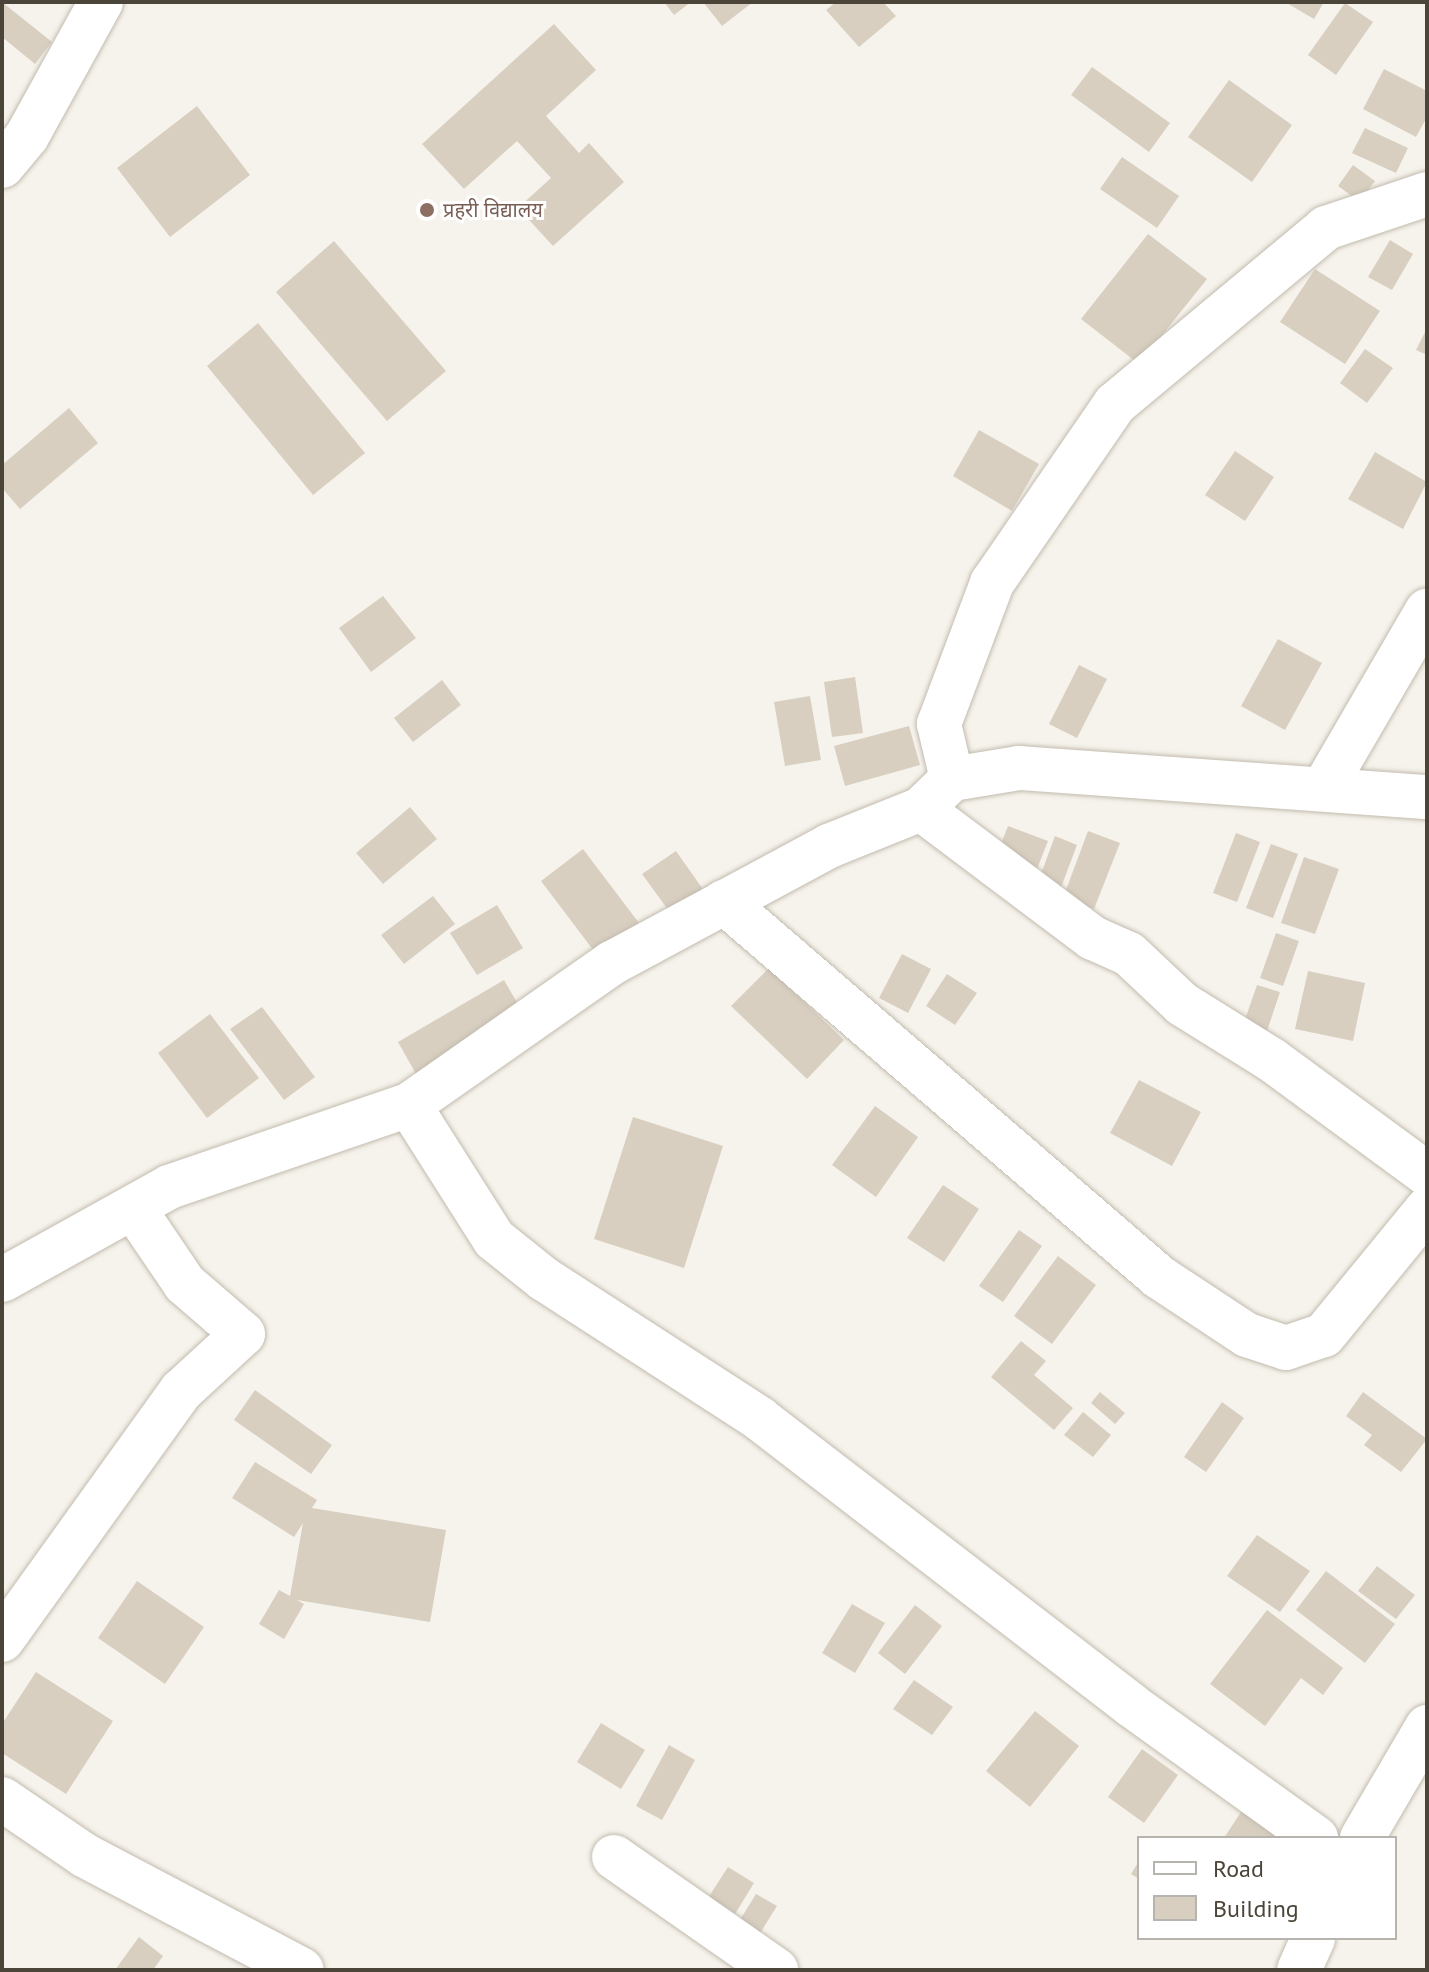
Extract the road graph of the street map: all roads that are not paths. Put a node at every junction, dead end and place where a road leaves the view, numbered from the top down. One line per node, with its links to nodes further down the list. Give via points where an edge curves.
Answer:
1 (101, 2): 2 (street, via 27,136)
2 (2, 166)
3 (1427, 194): 5 (street, via 1326,228 1115,404 992,583 939,724)
4 (1427, 611): 6 (street)
5 (952, 779): 6 (street, via 1019,768); 8 (street)
6 (1325, 786): 7 (street)
7 (1427, 797)
8 (921, 809): 9 (street, via 829,846); 11 (street, via 1093,938 1129,954 1182,1004 1272,1060)
9 (724, 902): 10 (street, via 612,963); 13 (street, via 1159,1277 1247,1335 1286,1348 1324,1335)
10 (409, 1105): 12 (street, via 169,1187); 18 (street, via 494,1239 760,1419 1131,1705)
11 (1427, 1174)
12 (134, 1209): 14 (street); 15 (street, via 185,1284 243,1334 181,1391)
13 (1427, 1209)
14 (2, 1280)
15 (2, 1640)
16 (1427, 1727): 19 (street)
17 (2, 1799): 22 (street, via 84,1855)
18 (1313, 1836)
19 (1363, 1836)
20 (614, 1857): 23 (street)
21 (1312, 1940): 24 (street)
22 (302, 1970)
23 (776, 1970)
24 (1299, 1970)

